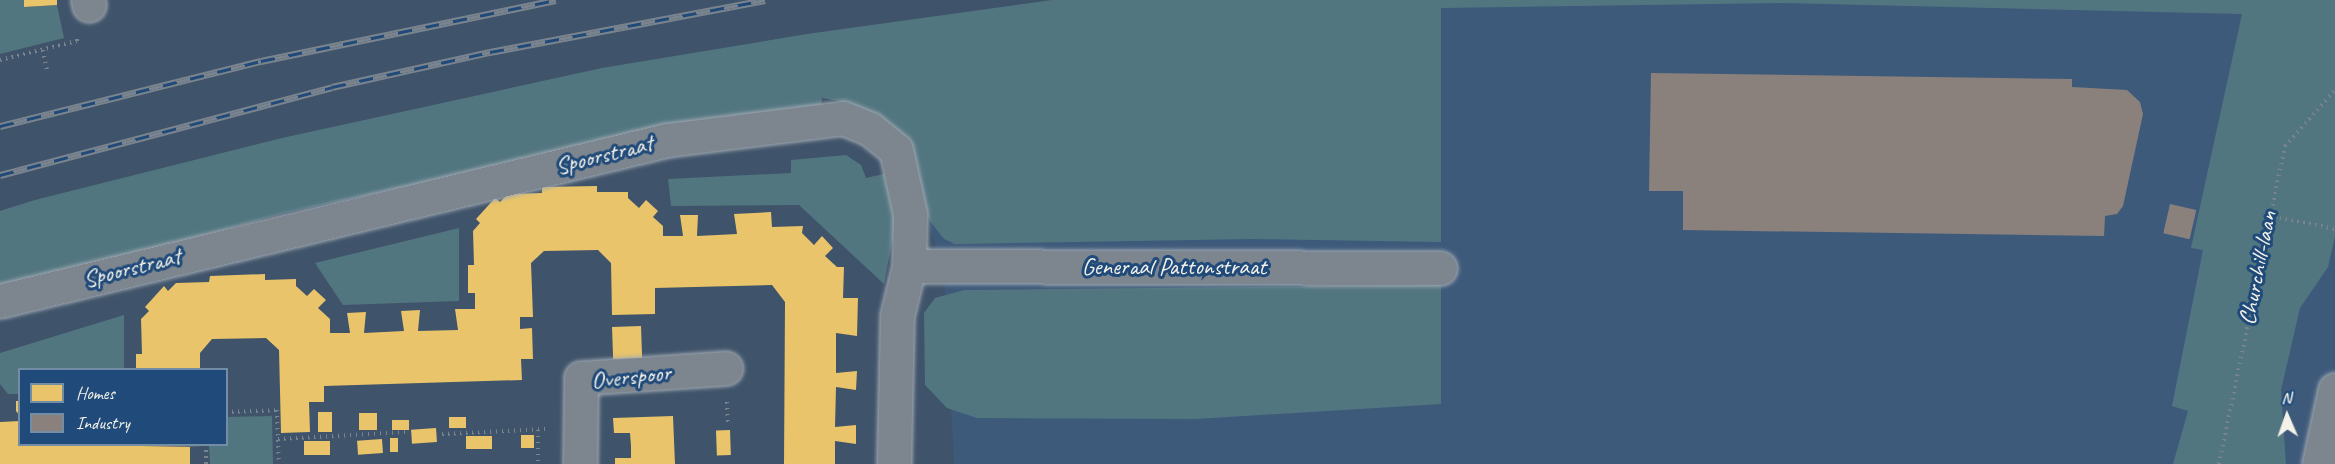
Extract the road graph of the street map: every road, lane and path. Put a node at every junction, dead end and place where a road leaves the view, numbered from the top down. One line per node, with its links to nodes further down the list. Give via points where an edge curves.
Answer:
1 (88, 2): 2 (path, via 79,14 77,42)
2 (43, 50): 3 (path); 4 (path)
3 (0, 60)
4 (47, 71)
5 (2335, 90): 6 (path, Churchill-laan, via 2285,146)
6 (2268, 215): 7 (path); 25 (path, Churchill-laan)
7 (2335, 229)
8 (909, 266): 9 (street, Generaal Pattonstraat); 10 (street, Spoorstraat, via 910,214 896,150 870,129 843,118 667,140); 24 (street, Spoorstraat, via 897,316)
9 (1440, 268)
10 (0, 301)
11 (726, 368): 14 (street, Overspoor, via 581,378)
12 (2335, 390): 26 (street)
13 (228, 412): 18 (path, via 277,410)
14 (579, 429): 15 (path); 23 (street, Overspoor)
15 (538, 430): 17 (path); 22 (path)
16 (406, 432): 18 (path)
17 (442, 434)
18 (278, 439): 21 (path)
19 (206, 446): 20 (path)
20 (207, 464)
21 (279, 464)
22 (538, 464)
23 (580, 464)
24 (894, 464)
25 (2219, 464)
26 (2319, 464)

